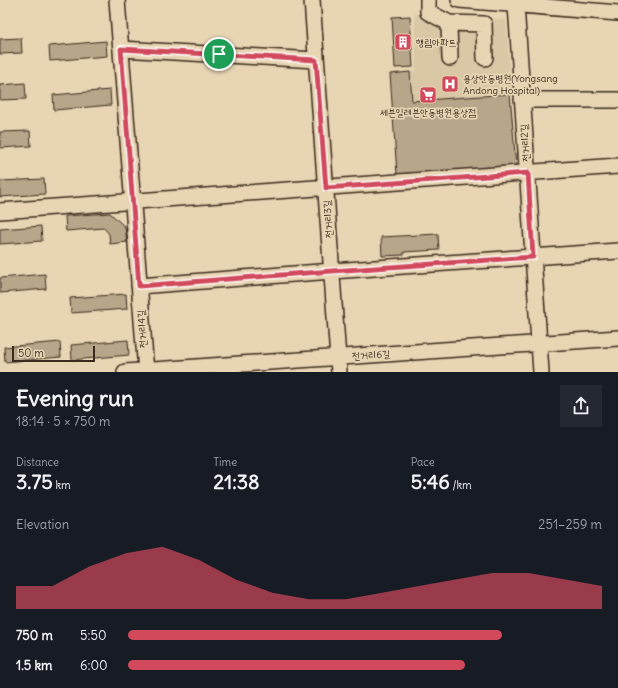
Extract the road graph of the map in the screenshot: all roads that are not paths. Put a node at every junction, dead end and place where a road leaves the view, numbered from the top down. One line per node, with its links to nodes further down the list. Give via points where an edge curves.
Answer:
1 (117, 0): 8 (street, 전거리4길)
2 (312, 0): 11 (street, 전거리3길)
3 (428, 0): 7 (street, via 428,12)
4 (458, 0): 5 (street)
5 (516, 5): 6 (street); 12 (street, 전거리2길)
6 (618, 13)
7 (450, 23): 9 (street); 10 (street, via 484,24)
8 (121, 49): 11 (street); 17 (street, 전거리4길)
9 (450, 58)
10 (485, 58)
11 (316, 60): 16 (street, 전거리3길)
12 (522, 100): 13 (street); 15 (street, 전거리2길)
13 (618, 100)
14 (618, 166): 15 (street)
15 (528, 173): 16 (street); 20 (street, 전거리2길)
16 (326, 188): 17 (street); 21 (street, 전거리3길)
17 (133, 202): 18 (street); 22 (street, 전거리4길)
18 (0, 211)
19 (618, 250): 20 (street)
20 (533, 257): 21 (street); 24 (street, 전거리2길)
21 (332, 271): 22 (street); 25 (street, 전거리3길)
22 (139, 286): 26 (street, 전거리4길)
23 (618, 338): 24 (street, 전거리6길)
24 (540, 344): 25 (street, 전거리6길); 28 (street, 전거리2길)
25 (339, 365): 26 (street, 전거리6길)
26 (146, 371): 27 (street, 전거리6길)
27 (125, 372)
28 (542, 372)

